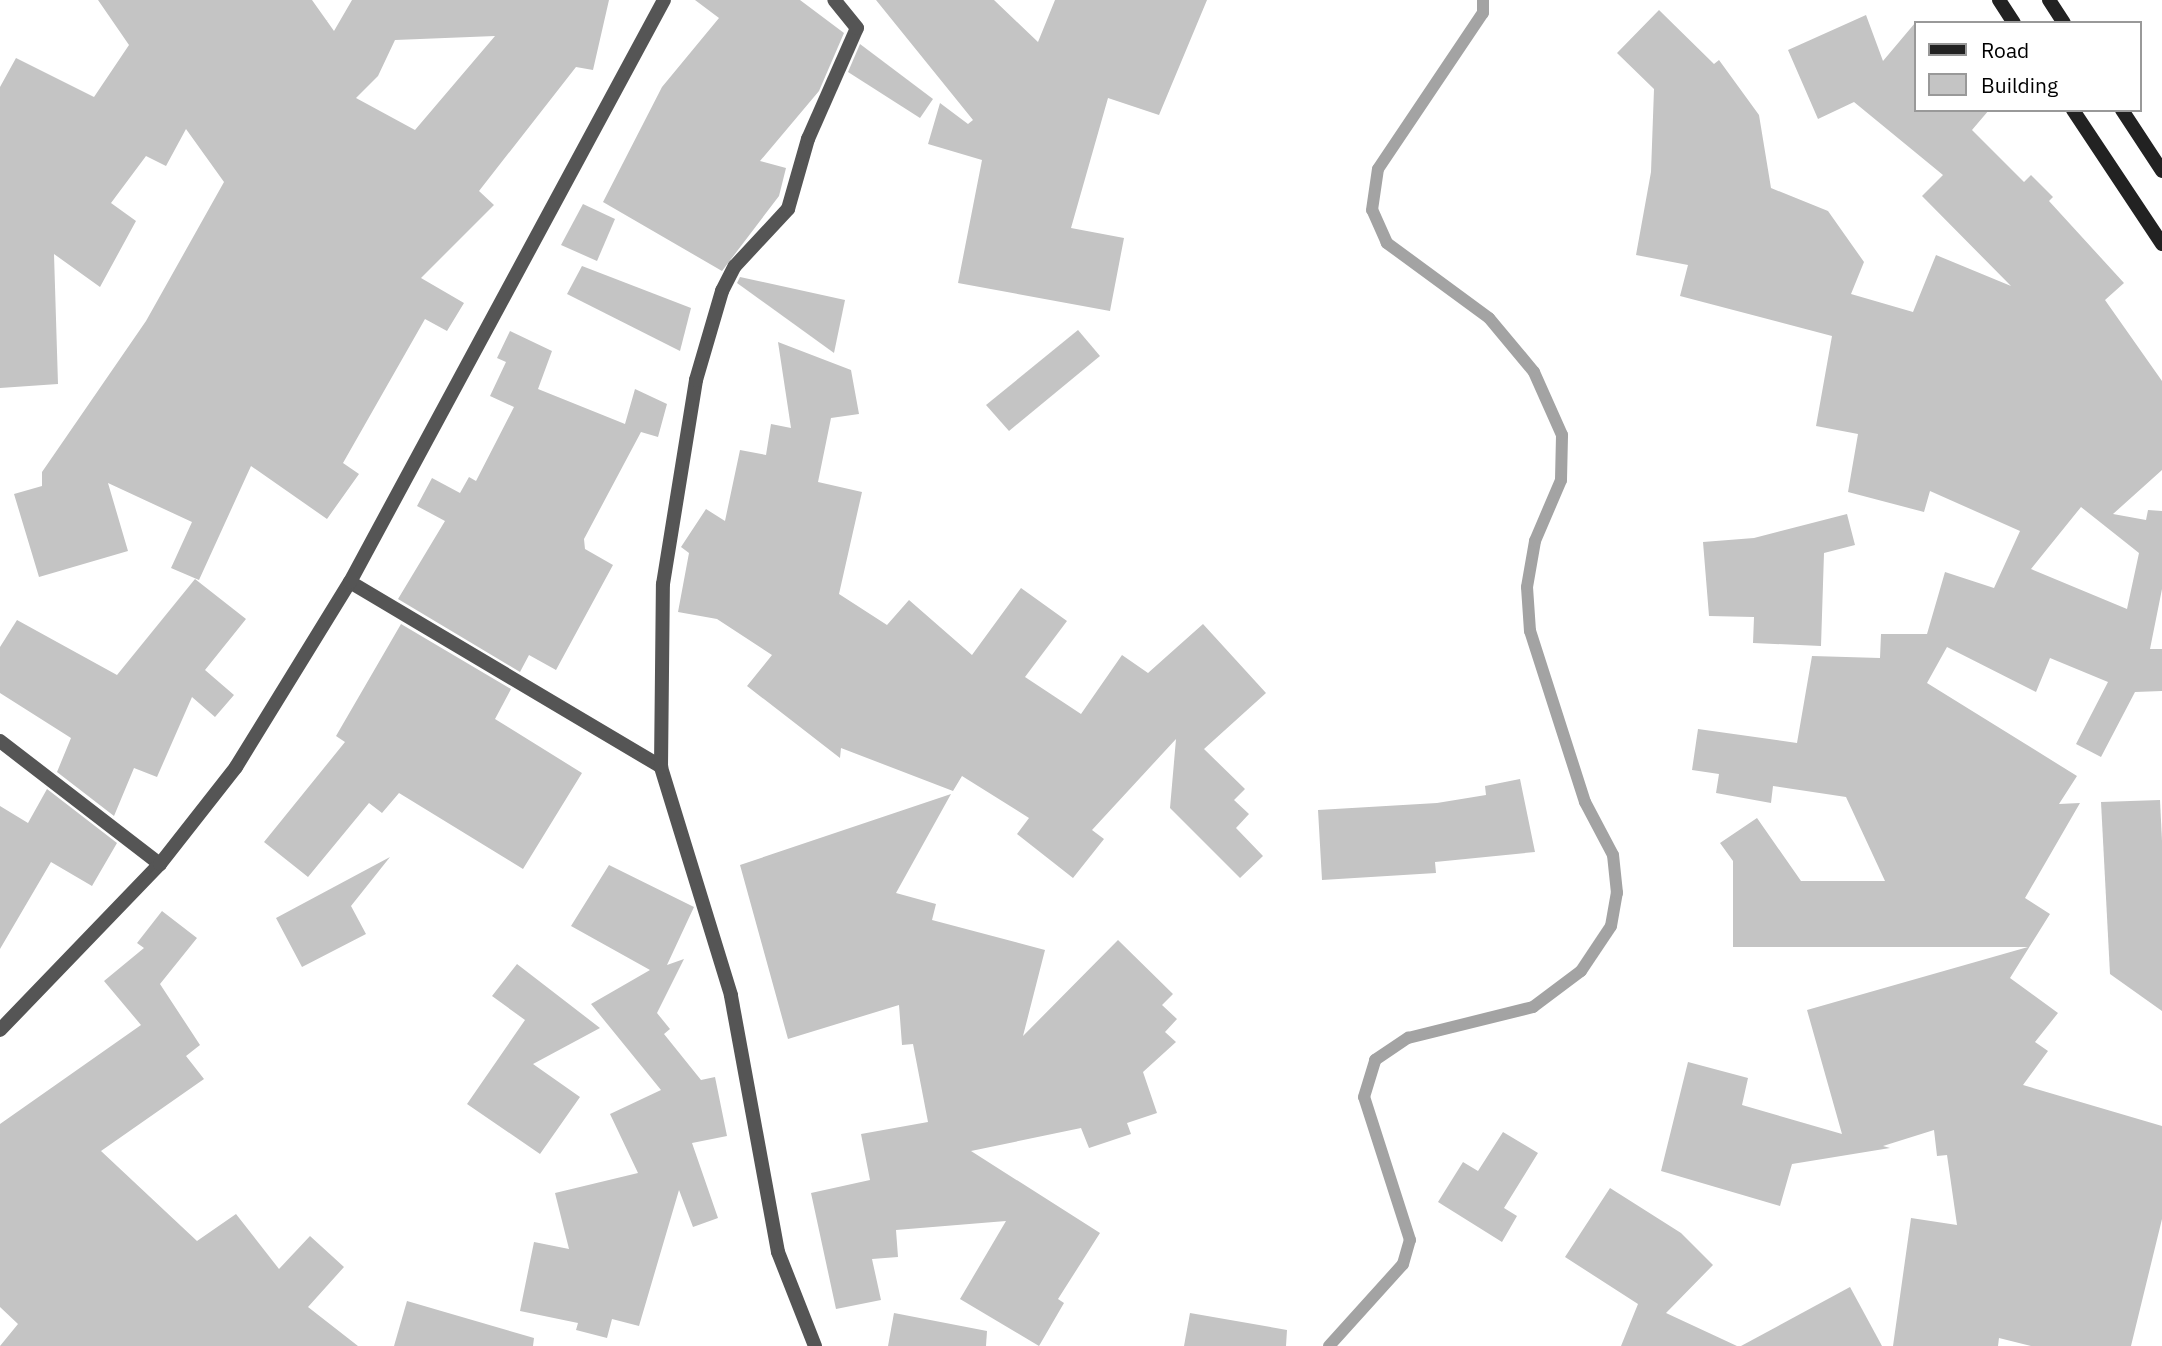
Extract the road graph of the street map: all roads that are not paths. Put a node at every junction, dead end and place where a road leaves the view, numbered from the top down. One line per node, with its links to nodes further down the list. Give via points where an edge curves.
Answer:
1 (664, 0): 11 (street)
2 (834, 0): 13 (street, via 857,28 808,139 789,209 735,266 722,291 696,380 663,584)
3 (1999, 0): 5 (main road)
4 (2049, 0): 6 (main road)
5 (2013, 21)
6 (2063, 21)
7 (2074, 112): 10 (main road)
8 (2123, 112): 9 (main road)
9 (2162, 171)
10 (2162, 244)
11 (350, 582): 13 (street); 14 (street, via 236,767)
12 (0, 741): 14 (street)
13 (662, 767): 16 (street, via 731,995 778,1252)
14 (160, 864): 15 (street)
15 (0, 1030)
16 (815, 1346)

